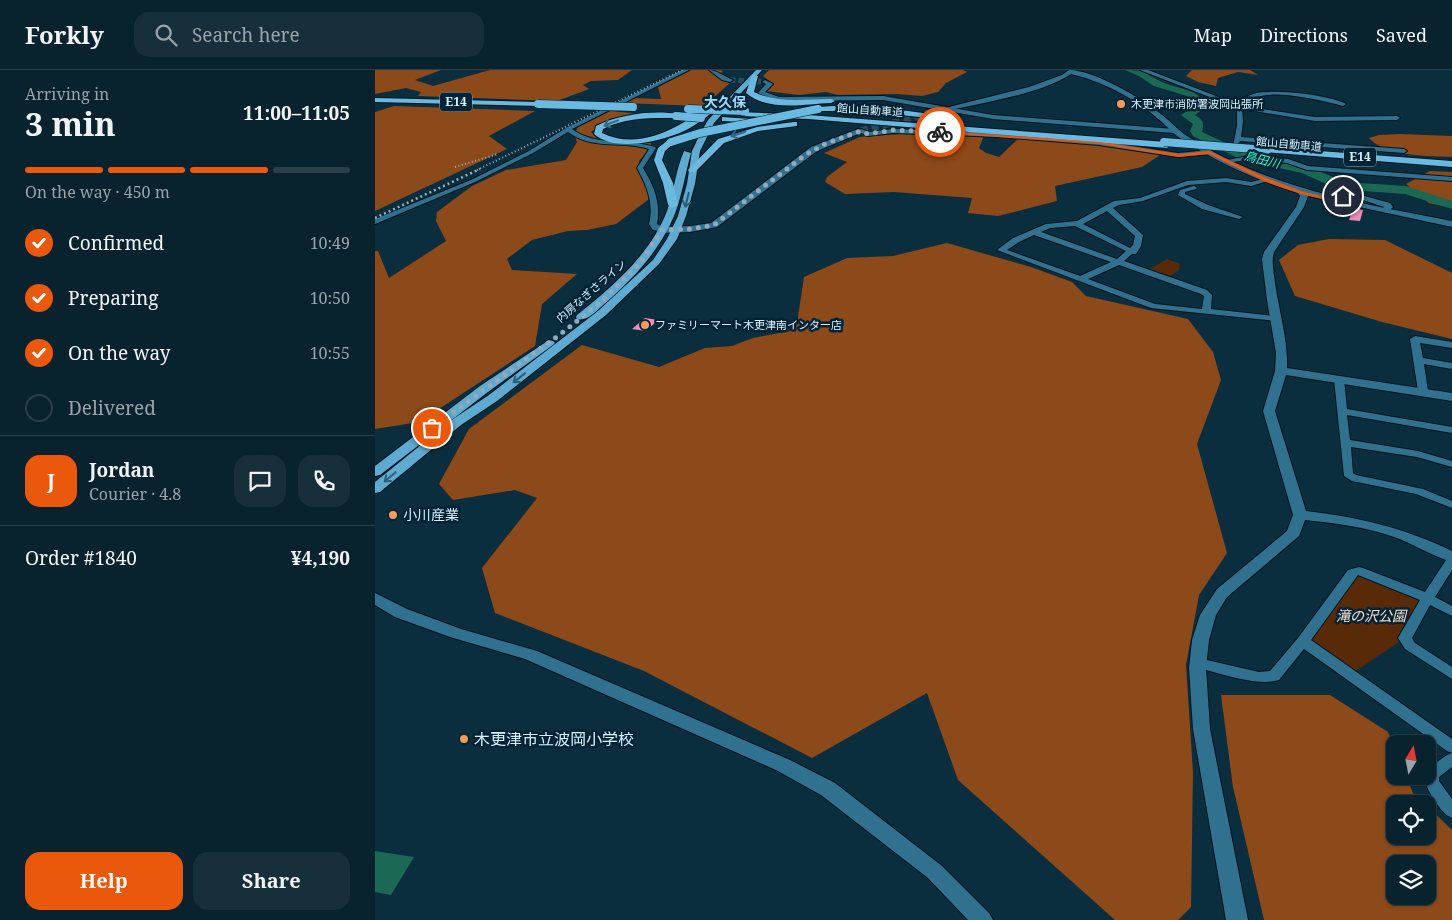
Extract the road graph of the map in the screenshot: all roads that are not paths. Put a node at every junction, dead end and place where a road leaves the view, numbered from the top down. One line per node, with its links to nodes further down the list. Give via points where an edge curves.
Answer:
1 (686, 70): 19 (street)
2 (711, 70): 8 (street)
3 (1143, 70): 14 (street, via 1214,97 1219,102)
4 (1072, 71): 6 (street); 7 (street)
5 (755, 72): 11 (highway, 内房なぎさライン); 16 (highway, via 751,93 765,100 859,102); 31 (highway, 内房なぎさライン, via 711,122 696,151)
6 (1081, 72): 9 (street)
7 (1060, 79): 9 (street); 16 (street)
8 (730, 80)
9 (1095, 80): 22 (street, via 1145,106)
10 (765, 82): 16 (street, via 770,84 761,93 778,99 883,98 921,103)
11 (721, 100): 18 (highway, one-way to 11, bridge, via 725,119 676,116 628,118 605,124 598,131 611,140 655,138 687,126); 36 (highway, 内房なぎさライン, via 691,141)
12 (375, 101): 15 (highway, 館山自動車道 / E14, bridge)
13 (1343, 104): 14 (street, via 1275,94 1249,97)
14 (1239, 106): 17 (street, via 1315,119); 24 (street, via 1242,120)
15 (743, 112): 21 (highway, 館山自動車道 / E14); 23 (highway, 館山自動車道 / E14, via 885,119)
16 (944, 112): 22 (street)
17 (1397, 118)
18 (848, 124): 21 (highway); 31 (highway, one-way to 31, via 792,124 743,132 721,141)
19 (569, 129): 39 (street, via 473,181); 42 (street, via 581,138 598,142 642,144 653,148 640,168 653,192 656,210 653,224)
20 (861, 131): 27 (street, via 868,134 893,130 1001,135 1099,143 1179,155); 43 (street, via 814,149 714,225)
21 (995, 131): 25 (highway, 館山自動車道 / E14)
22 (1174, 131): 27 (street)
23 (1139, 139): 25 (highway, 館山自動車道 / E14); 36 (highway, bridge, via 994,125 874,108 818,110 708,131 671,142 661,150 658,160)
24 (1239, 140): 26 (street); 28 (street, via 1235,145)
25 (1165, 143): 30 (highway, 館山自動車道 / E14, bridge)
26 (1404, 151)
27 (1209, 152): 29 (street)
28 (1260, 158): 29 (street); 32 (street, via 1288,161 1307,168)
29 (1225, 161): 33 (street)
30 (1452, 166)
31 (692, 170): 43 (highway, 内房なぎさライン, one-way to 43)
32 (1452, 179)
33 (1268, 180): 34 (street, via 1251,184 1235,180); 35 (street)
34 (1214, 181): 37 (street, via 1187,184); 38 (street, via 1181,194 1205,207)
35 (1302, 193): 41 (street); 49 (street, via 1300,208 1267,259)
36 (673, 205): 42 (highway, 内房なぎさライン)
37 (1108, 208): 40 (street); 45 (street, via 1139,235)
38 (1239, 217)
39 (375, 222)
40 (1077, 224): 44 (street, via 1057,224); 45 (street)
41 (1452, 224)
42 (662, 230): 43 (street); 61 (highway, 内房なぎさライン, via 641,262 605,298)
43 (677, 230): 62 (highway, 内房なぎさライン, one-way to 62, via 656,262 602,313 457,422)
44 (1036, 233): 46 (street); 47 (street, via 1001,250)
45 (1133, 252): 46 (street)
46 (1118, 262): 47 (street); 48 (street, via 1204,292 1208,295)
47 (1081, 279): 48 (street, via 1154,306)
48 (1206, 312): 49 (street)
49 (1275, 319): 53 (street, via 1282,353)
50 (1452, 345): 51 (street, via 1415,339)
51 (1418, 360): 52 (street); 55 (street)
52 (1452, 366)
53 (1281, 371): 54 (street); 64 (street, via 1269,411)
54 (1339, 379): 55 (street); 57 (street)
55 (1423, 391): 56 (street)
56 (1452, 397)
57 (1343, 411): 58 (street); 59 (street)
58 (1452, 430)
59 (1346, 443): 60 (street, via 1418,454); 63 (street, via 1348,474 1352,478 1419,491)
60 (1452, 464)
61 (375, 472)
62 (375, 489)
63 (1452, 505)
64 (1300, 515): 65 (street, via 1375,527 1413,539); 70 (street, via 1294,532 1213,604)
65 (1452, 558): 67 (street)
66 (375, 598): 75 (street, via 410,616 456,633 531,654 828,788 935,872)
67 (1429, 598): 68 (street); 69 (street, via 1359,571 1352,573); 71 (street, via 1405,638 1410,646)
68 (1452, 612)
69 (1303, 641): 70 (street, via 1274,676 1259,677); 72 (street)
70 (1198, 663): 76 (street, via 1203,745)
71 (1452, 674)
72 (1452, 747)
73 (1452, 758): 74 (street, via 1431,775 1432,783)
74 (1452, 811)
75 (982, 920)
76 (1237, 920)

